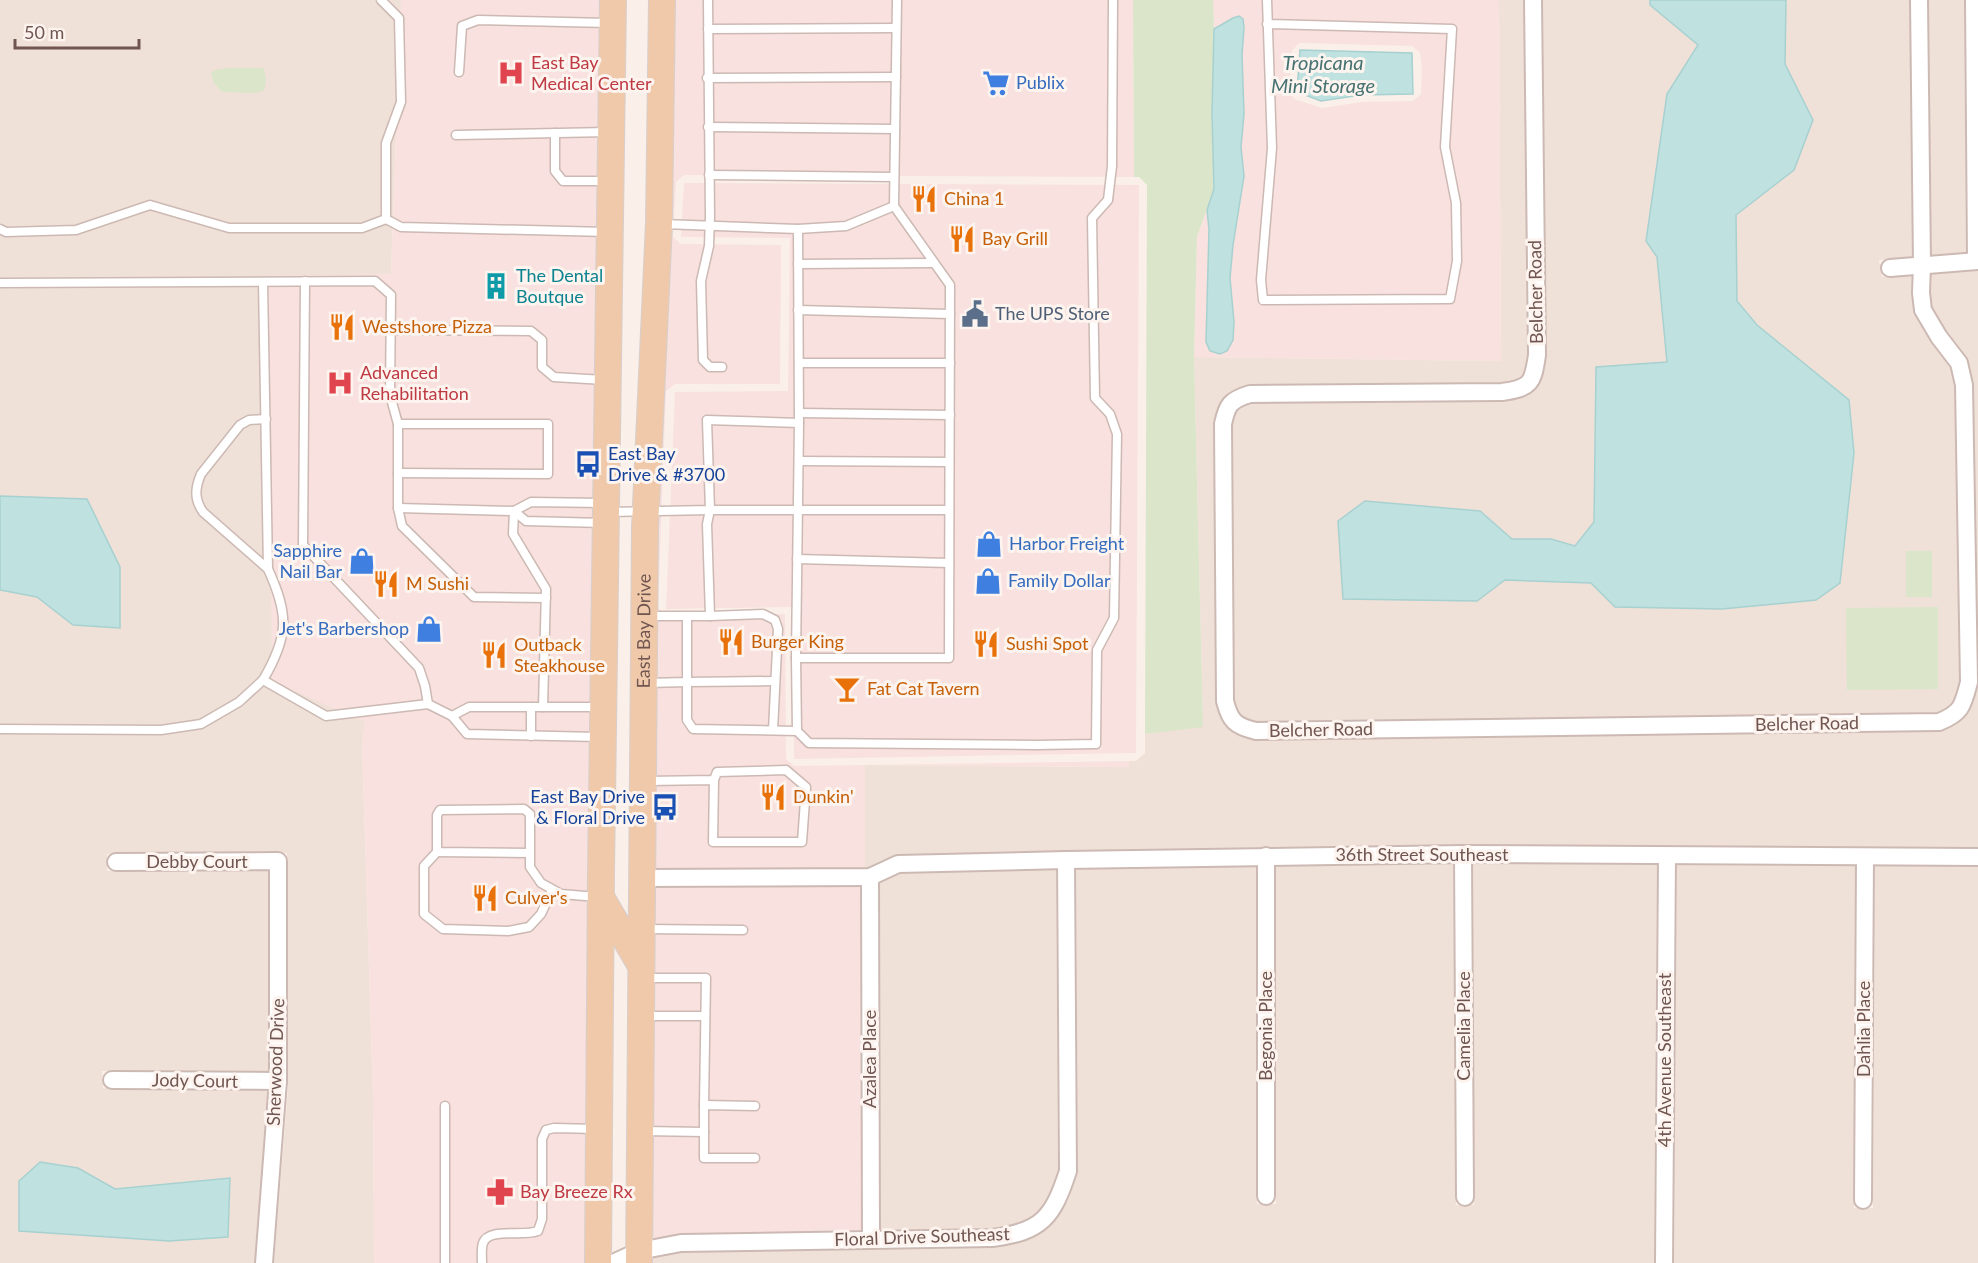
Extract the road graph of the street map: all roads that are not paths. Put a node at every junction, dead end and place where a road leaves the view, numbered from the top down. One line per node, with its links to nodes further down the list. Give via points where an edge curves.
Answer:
1 (381, 0): 27 (lane, via 399,18 401,102 386,143)
2 (663, 0): 28 (main road, East Bay Drive)
3 (708, 0): 13 (lane)
4 (897, 0): 12 (lane)
5 (1113, 0): 81 (lane, via 1112,166 1108,200 1092,218 1095,398 1110,414 1117,434 1114,618 1097,650 1096,744 808,743)
6 (1267, 0): 11 (lane)
7 (1533, 0): 36 (street, Belcher Road, via 1537,343 1534,376 1522,389 1502,392 1250,394 1235,398 1226,409 1223,424 1225,700 1229,717 1241,728 1256,731 1939,722 1953,716 1964,702 1970,682 1964,385 1959,363 1923,310)
8 (1919, 0): 36 (street, Belcher Road)
9 (1974, 0): 22 (street)
10 (613, 12): 14 (lane, via 478,20 462,26); 19 (main road)
11 (1268, 24): 11 (lane, via 1272,148 1261,280 1263,300 1450,299 1457,261 1456,203 1445,147 1452,30)
12 (896, 28): 13 (lane); 15 (lane)
13 (708, 29): 16 (lane)
14 (459, 72)
15 (896, 77): 16 (lane); 18 (lane)
16 (707, 78): 17 (lane)
17 (708, 127): 18 (lane); 23 (lane)
18 (895, 129): 24 (lane)
19 (611, 132): 20 (lane); 25 (main road)
20 (555, 133): 21 (lane); 25 (lane, via 555,171 564,181)
21 (456, 135)
22 (1977, 143): 33 (street)
23 (709, 175): 24 (lane); 29 (lane)
24 (894, 177): 26 (lane)
25 (610, 181): 32 (main road)
26 (894, 206): 30 (lane, via 846,226); 34 (lane)
27 (386, 219): 31 (lane, via 362,228 229,228 150,205 76,230); 32 (lane, via 401,227)
28 (659, 223): 29 (lane); 60 (main road, East Bay Drive)
29 (710, 226): 30 (lane); 46 (lane, via 701,281 703,360 710,367)
30 (798, 228): 35 (lane)
31 (0, 229)
32 (610, 232): 47 (main road)
33 (1977, 261): 36 (street)
34 (934, 263): 35 (lane); 42 (lane, via 950,285)
35 (798, 264): 41 (lane)
36 (1922, 264): 37 (street)
37 (1890, 268)
38 (305, 281): 39 (lane); 43 (lane, via 375,281 391,295); 74 (lane, via 303,545 419,668)
39 (263, 282): 40 (lane); 50 (lane)
40 (0, 283)
41 (798, 310): 42 (lane); 44 (lane)
42 (950, 314): 45 (lane)
43 (391, 330): 47 (lane, via 531,331 542,340 542,367 554,377); 51 (lane, via 390,395)
44 (799, 363): 45 (lane); 49 (lane)
45 (950, 363): 48 (lane)
46 (722, 367)
47 (608, 380): 61 (main road)
48 (950, 415): 49 (lane); 53 (lane)
49 (800, 418): 52 (lane); 57 (lane, via 707,420)
50 (266, 419): 64 (lane); 64 (lane, via 240,425 201,474 196,494 202,512)
51 (398, 424): 54 (lane); 54 (lane, via 548,424 548,474)
52 (799, 461): 53 (lane); 56 (lane)
53 (949, 462): 58 (lane)
54 (398, 474): 55 (lane)
55 (398, 508): 59 (lane); 65 (lane, via 402,526 474,597)
56 (797, 509): 57 (lane); 58 (lane); 62 (lane)
57 (710, 510): 60 (lane); 67 (lane)
58 (949, 510): 63 (lane)
59 (514, 511): 61 (lane, via 531,502); 61 (lane, via 526,521); 65 (lane, via 513,534 546,589)
60 (646, 511): 61 (lane); 66 (main road, East Bay Drive)
61 (606, 513): 77 (main road)
62 (797, 560): 63 (lane); 69 (lane)
63 (949, 563): 69 (lane, via 949,658)
64 (268, 568): 70 (lane, via 285,622 277,657)
65 (546, 598): 76 (lane)
66 (645, 616): 68 (lane); 72 (main road, East Bay Drive)
67 (710, 616): 68 (lane); 71 (lane, via 773,617 778,629)
68 (687, 617): 73 (lane)
69 (796, 657): 81 (lane)
70 (262, 680): 74 (lane, via 326,716); 79 (lane, via 239,702 201,724 161,730)
71 (775, 681): 73 (lane); 80 (lane)
72 (644, 682): 73 (lane); 85 (main road, East Bay Drive)
73 (687, 682): 80 (lane, via 687,720 693,729)
74 (428, 704): 78 (lane)
75 (531, 707): 76 (lane); 78 (lane, via 470,707); 82 (lane)
76 (543, 707): 77 (lane)
77 (603, 707): 83 (main road)
78 (452, 716): 82 (lane, via 467,734)
79 (0, 729)
80 (773, 730): 81 (lane)
81 (797, 731)
82 (531, 736): 83 (lane)
83 (603, 737): 99 (main road)
84 (714, 780): 84 (lane, via 713,842 802,842 806,786 786,770 717,772); 85 (lane)
85 (643, 781): 97 (main road, East Bay Drive)
86 (437, 852): 87 (lane); 87 (lane, via 440,810 524,809 530,814); 98 (lane, via 424,866 424,914 443,928 508,932 530,927)
87 (530, 853): 98 (lane, via 530,867 541,883)
88 (1463, 854): 89 (street, 36th Street Southeast); 90 (street, 36th Street Southeast); 115 (street, Camelia Place)
89 (1266, 856): 93 (street, 36th Street Southeast); 114 (street, Begonia Place)
90 (1667, 857): 92 (street, 36th Street Southeast); 124 (street, 4th Avenue Southeast)
91 (1978, 857): 92 (street, 36th Street Southeast)
92 (1865, 858): 116 (street, Dahlia Place)
93 (1066, 860): 96 (street, 36th Street Southeast, via 898,864); 117 (street, Floral Drive Southeast, via 1068,1171 1059,1197 1044,1220 1017,1235)
94 (278, 861): 95 (street, Debby Court); 106 (street, Sherwood Drive)
95 (116, 862)
96 (870, 877): 97 (street); 117 (street, Azalea Place)
97 (642, 878): 100 (main road, East Bay Drive)
98 (552, 890): 99 (lane)
99 (601, 897): 102 (main road); 110 (main road)
100 (642, 929): 101 (lane); 102 (main road, East Bay Drive)
101 (743, 930)
102 (642, 972): 103 (main road, East Bay Drive); 104 (lane, via 706,978)
103 (641, 1017): 104 (lane); 111 (main road, East Bay Drive)
104 (705, 1017): 107 (lane)
105 (112, 1080): 106 (street, Jody Court)
106 (278, 1081): 119 (street, Sherwood Drive)
107 (704, 1105): 109 (lane); 112 (lane)
108 (445, 1106): 120 (lane)
109 (755, 1106)
110 (599, 1130): 121 (lane, via 546,1130 542,1139 542,1219 538,1231 487,1236); 122 (main road)
111 (640, 1131): 112 (lane); 118 (main road, East Bay Drive)
112 (704, 1132): 113 (lane, via 704,1158)
113 (755, 1158)
114 (1266, 1196)
115 (1465, 1197)
116 (1863, 1200)
117 (871, 1240): 118 (street, Floral Drive Southeast, via 681,1242)
118 (639, 1257): 123 (street, Floral Drive Southeast)
119 (264, 1263)
120 (445, 1263)
121 (482, 1263)
122 (598, 1263)
123 (613, 1263)
124 (1664, 1263)

